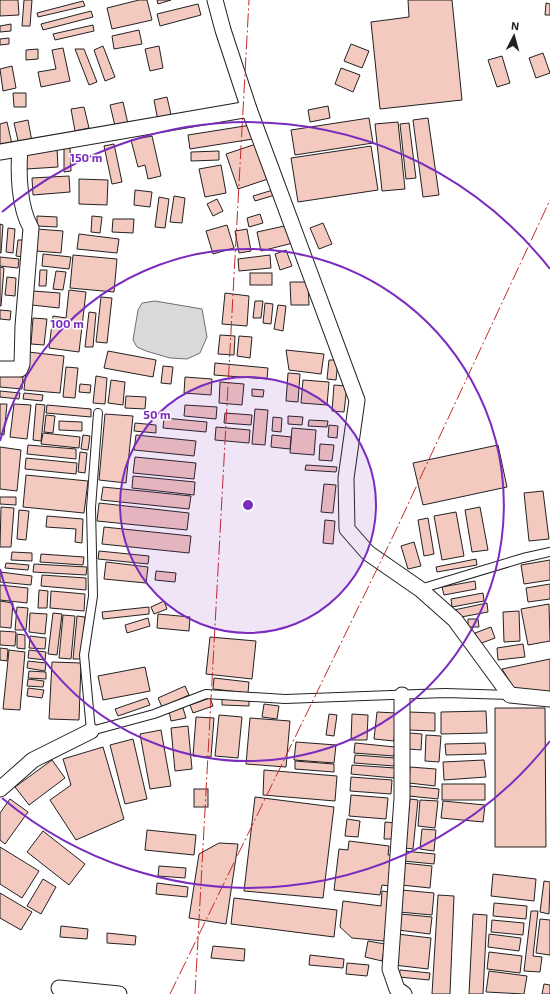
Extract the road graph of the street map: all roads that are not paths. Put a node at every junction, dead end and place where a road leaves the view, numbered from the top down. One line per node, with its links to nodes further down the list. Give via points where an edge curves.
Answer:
1 (215, 0): 2 (street)
2 (250, 109): 3 (street); 8 (street, via 357,400 346,478 347,529 368,553)
3 (20, 149): 4 (street); 5 (street, via 24,217 30,228 22,364 20,369)
4 (0, 152)
5 (0, 369)
6 (98, 413): 12 (lane, via 90,508 93,596 84,656)
7 (550, 552): 8 (lane)
8 (420, 589): 10 (street, via 455,620)
9 (402, 695): 10 (lane); 12 (lane, via 285,699 206,694 154,714); 16 (street, via 402,798 390,969 397,989)
10 (510, 695): 11 (street)
11 (550, 699)
12 (91, 731): 13 (street, via 33,760)
13 (3, 781)
14 (59, 988): 15 (street)
15 (119, 994)
16 (404, 994)

